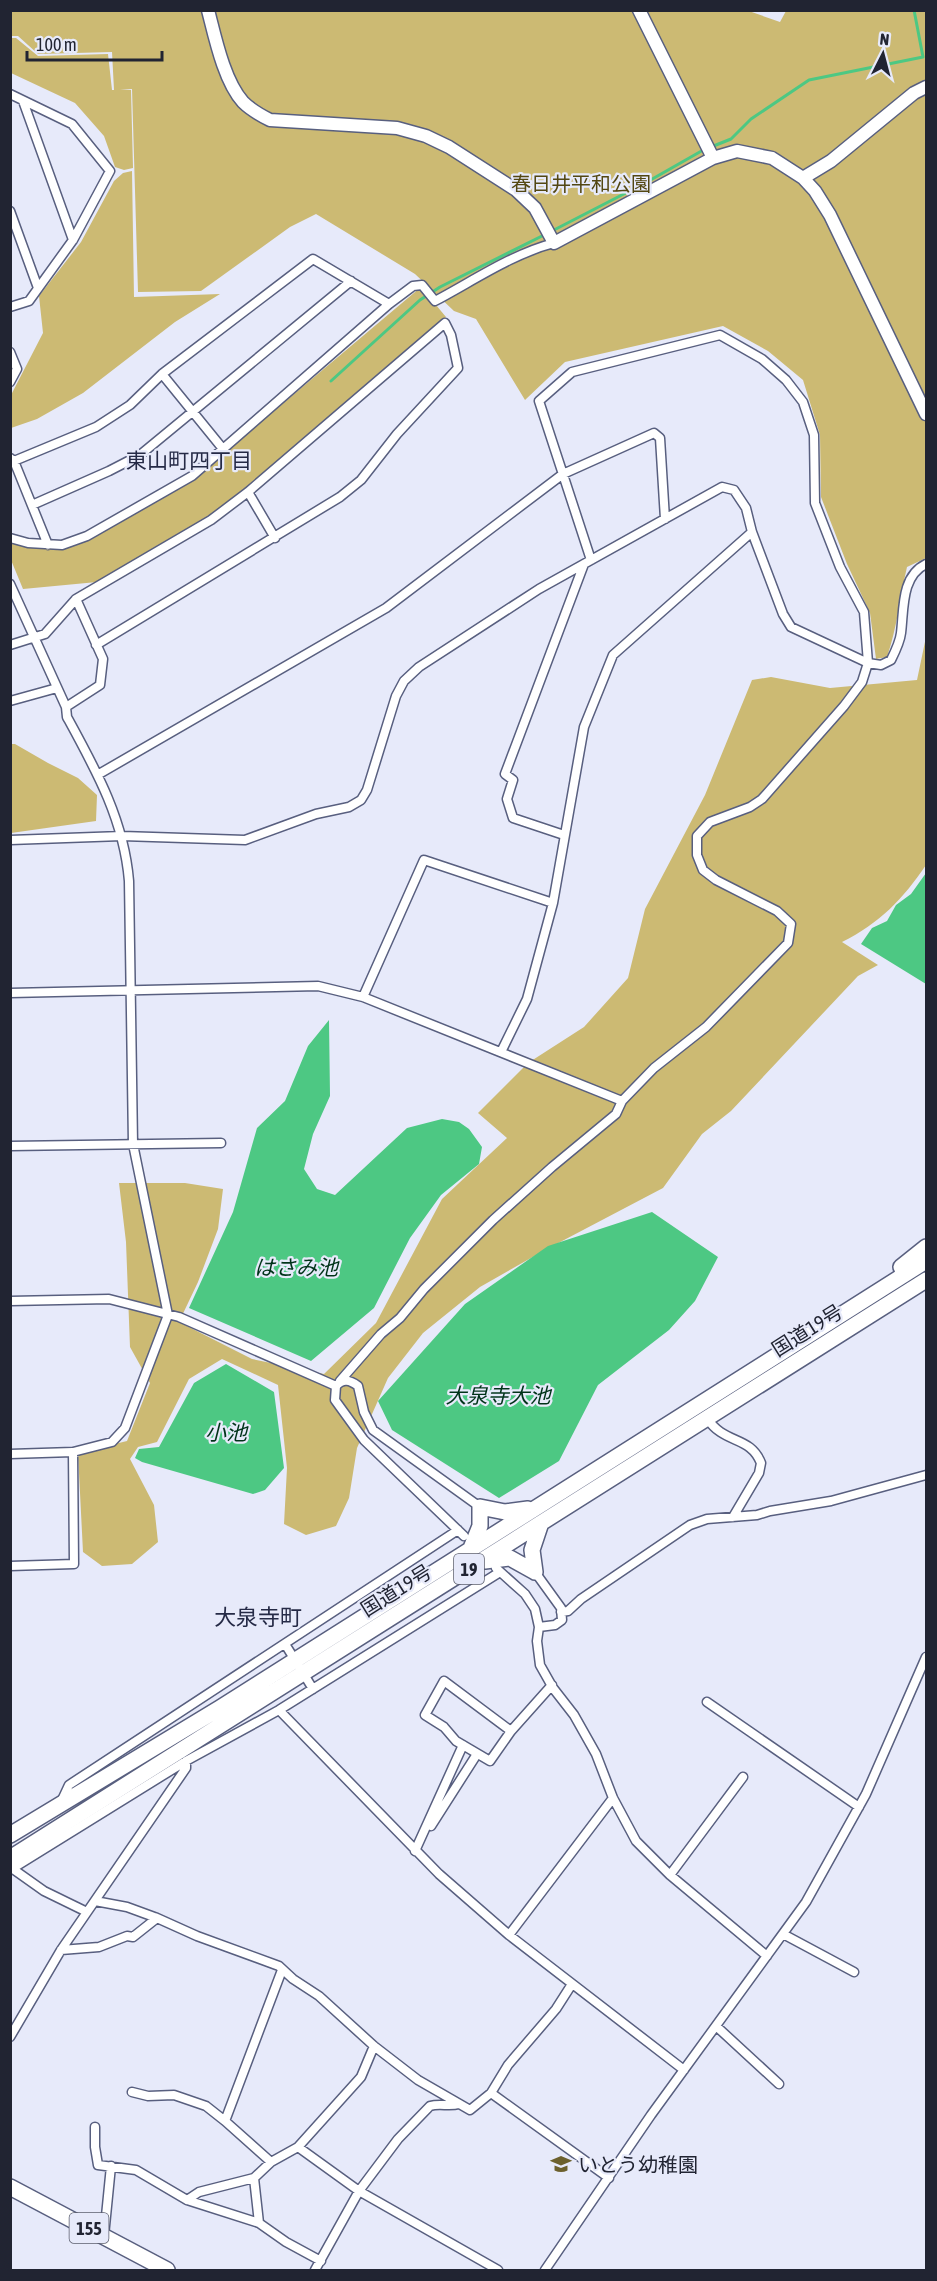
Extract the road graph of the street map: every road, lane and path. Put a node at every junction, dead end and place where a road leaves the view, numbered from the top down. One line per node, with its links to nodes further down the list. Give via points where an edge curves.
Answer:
1 (208, 10): 11 (street, via 233,87 255,113 270,120 397,128 426,136 516,190 535,208)
2 (639, 10): 6 (street)
3 (927, 87): 7 (street)
4 (10, 94): 5 (street)
5 (23, 101): 10 (street); 10 (street, via 72,124 110,171)
6 (713, 158): 7 (street, via 737,151 756,153 772,158); 11 (street)
7 (803, 178): 20 (street, via 830,215)
8 (10, 211): 9 (street)
9 (13, 227): 13 (street)
10 (73, 240): 13 (street)
11 (554, 243): 14 (street, via 508,262 435,301 422,285 413,285)
12 (351, 281): 14 (street); 17 (street, via 313,260); 19 (street)
13 (38, 288): 15 (street, via 29,301)
14 (389, 304): 21 (street)
15 (10, 307)
16 (10, 352): 18 (street, via 17,369)
17 (162, 374): 19 (street); 22 (street, via 130,405 96,427)
18 (10, 382)
19 (193, 412): 21 (street); 25 (street, via 140,455)
20 (927, 414)
21 (223, 449): 30 (street, via 192,476 87,536)
22 (12, 460): 25 (street)
23 (563, 474): 26 (street, via 654,433 660,438); 31 (street); 38 (street, via 539,401 572,372 720,335 762,359 803,402 814,435 815,503 840,567 864,612); 42 (street, via 386,608)
24 (248, 492): 29 (street); 29 (street, via 445,323 458,368 361,480); 34 (street, via 211,520)
25 (32, 505): 30 (street)
26 (665, 519): 27 (street, via 722,488 734,490 740,497); 31 (street)
27 (752, 532): 38 (street, via 791,627); 43 (street, via 613,655 584,727)
28 (10, 538): 30 (street)
29 (275, 538): 37 (street)
30 (48, 544)
31 (588, 562): 43 (street, via 505,774 513,780 507,799 513,818); 44 (street, via 539,589 419,667 404,681 361,800 246,840)
32 (927, 564): 38 (street, via 917,568 905,593 901,636 891,660 881,665)
33 (11, 590): 35 (street)
34 (76, 599): 35 (street, via 45,634); 37 (street)
35 (36, 638): 36 (street); 39 (street)
36 (10, 645)
37 (96, 645): 41 (street, via 103,659 100,685)
38 (868, 663): 51 (street, via 862,682 844,706 762,799 710,822 697,836 697,855 703,870 777,911 790,924 788,943 706,1028 654,1068)
39 (57, 688): 40 (street); 41 (street)
40 (10, 701)
41 (66, 707): 42 (street, via 67,717)
42 (99, 774): 44 (street)
43 (564, 835): 46 (street)
44 (122, 836): 45 (street); 47 (street, via 129,880)
45 (10, 840)
46 (553, 903): 49 (street, via 424,860); 50 (street, via 527,999)
47 (131, 991): 48 (street); 49 (street, via 318,986); 53 (street)
48 (10, 993)
49 (363, 997): 50 (street)
50 (501, 1052): 51 (street)
51 (622, 1101): 63 (street, via 616,1114 502,1213 424,1289)
52 (221, 1143): 53 (street)
53 (133, 1144): 54 (street); 62 (street)
54 (10, 1146)
55 (927, 1247): 58 (highway, via 897,1270)
56 (927, 1261): 58 (highway, 国道19号 / 19)
57 (927, 1280): 60 (highway, 国道19号 / 19)
58 (887, 1286): 69 (highway, 国道19号 / 19)
59 (927, 1291): 60 (highway, via 910,1299)
60 (895, 1300): 64 (highway, 国道19号 / 19)
61 (10, 1301): 62 (street, via 109,1299)
62 (168, 1315): 63 (street); 65 (street, via 125,1428 112,1442)
63 (338, 1383): 68 (street, via 352,1381 358,1386 373,1430); 72 (street, via 335,1400 364,1440)
64 (707, 1418): 70 (street, via 720,1433 753,1448 761,1463); 71 (highway, 国道19号 / 19)
65 (73, 1452): 66 (street); 73 (street, via 74,1564)
66 (10, 1454)
67 (927, 1474): 70 (street, via 841,1499)
68 (480, 1507): 69 (highway, via 505,1512); 72 (highway, via 480,1526)
69 (534, 1509): 72 (highway, 国道19号 / 19)
70 (733, 1517): 76 (street, via 690,1525 568,1611)
71 (541, 1523): 74 (highway, 国道19号 / 19); 75 (highway, via 532,1550)
72 (464, 1538): 78 (street); 80 (highway, 国道19号 / 19)
73 (10, 1566)
74 (492, 1567): 75 (highway, via 510,1558); 77 (street, via 525,1594 535,1609); 80 (highway, 国道19号 / 19); 82 (street)
75 (535, 1572): 76 (street)
76 (561, 1612): 77 (street, via 562,1620 555,1626)
77 (539, 1627): 81 (street, via 540,1665)
78 (285, 1644): 80 (street); 91 (street, via 69,1785)
79 (927, 1657): 92 (street)
80 (299, 1666): 82 (street); 91 (highway, 国道19号 / 19); 95 (highway, 国道19号 / 19)
81 (552, 1685): 85 (street); 90 (street, via 596,1754)
82 (313, 1689): 84 (street)
83 (707, 1702): 92 (street)
84 (279, 1710): 88 (street); 94 (street)
85 (510, 1731): 86 (street, via 444,1681 425,1715); 87 (street, via 490,1761)
86 (463, 1745): 87 (street); 94 (street)
87 (477, 1754): 94 (street)
88 (186, 1761): 95 (street); 97 (street, via 186,1768)
89 (743, 1777): 96 (street)
90 (613, 1798): 96 (street, via 636,1841); 101 (street)
91 (61, 1804): 93 (highway, 国道19号 / 19)
92 (859, 1807): 100 (street, via 806,1902)
93 (10, 1835)
94 (415, 1851): 101 (street)
95 (11, 1866): 98 (street, via 44,1891)
96 (670, 1875): 103 (street)
97 (95, 1901): 98 (street); 99 (street)
98 (87, 1911): 102 (street)
99 (157, 1918): 102 (street, via 133,1937 99,1947); 104 (street)
100 (783, 1934): 103 (street); 105 (street)
101 (509, 1935): 106 (street)
102 (61, 1950): 108 (street)
103 (767, 1956): 107 (street)
104 (282, 1970): 109 (street, via 319,1996); 115 (street)
105 (854, 1972)
106 (572, 1984): 110 (street); 113 (street, via 508,2065)
107 (716, 2026): 110 (street); 111 (street)
108 (10, 2037)
109 (374, 2046): 114 (street, via 418,2080); 117 (street, via 361,2077)
110 (684, 2070): 121 (street)
111 (779, 2084)
112 (132, 2092): 115 (street, via 180,2097 206,2106)
113 (491, 2093): 114 (street, via 470,2110); 121 (street)
114 (459, 2104): 123 (street, via 429,2106)
115 (225, 2121): 118 (street)
116 (94, 2127): 119 (street, via 98,2165)
117 (298, 2147): 118 (street); 123 (street)
118 (271, 2162): 120 (street)
119 (111, 2166): 124 (street, via 136,2170); 126 (street)
120 (254, 2178): 124 (street, via 199,2192); 125 (street)
121 (609, 2178): 131 (street)
122 (10, 2187): 126 (highway, 155)
123 (358, 2191): 127 (street); 130 (street)
124 (187, 2200): 125 (street)
125 (259, 2223): 127 (street)
126 (104, 2236): 128 (highway, 155)
127 (321, 2261): 129 (street)
128 (167, 2271)
129 (315, 2271)
130 (498, 2271)
131 (545, 2271)

